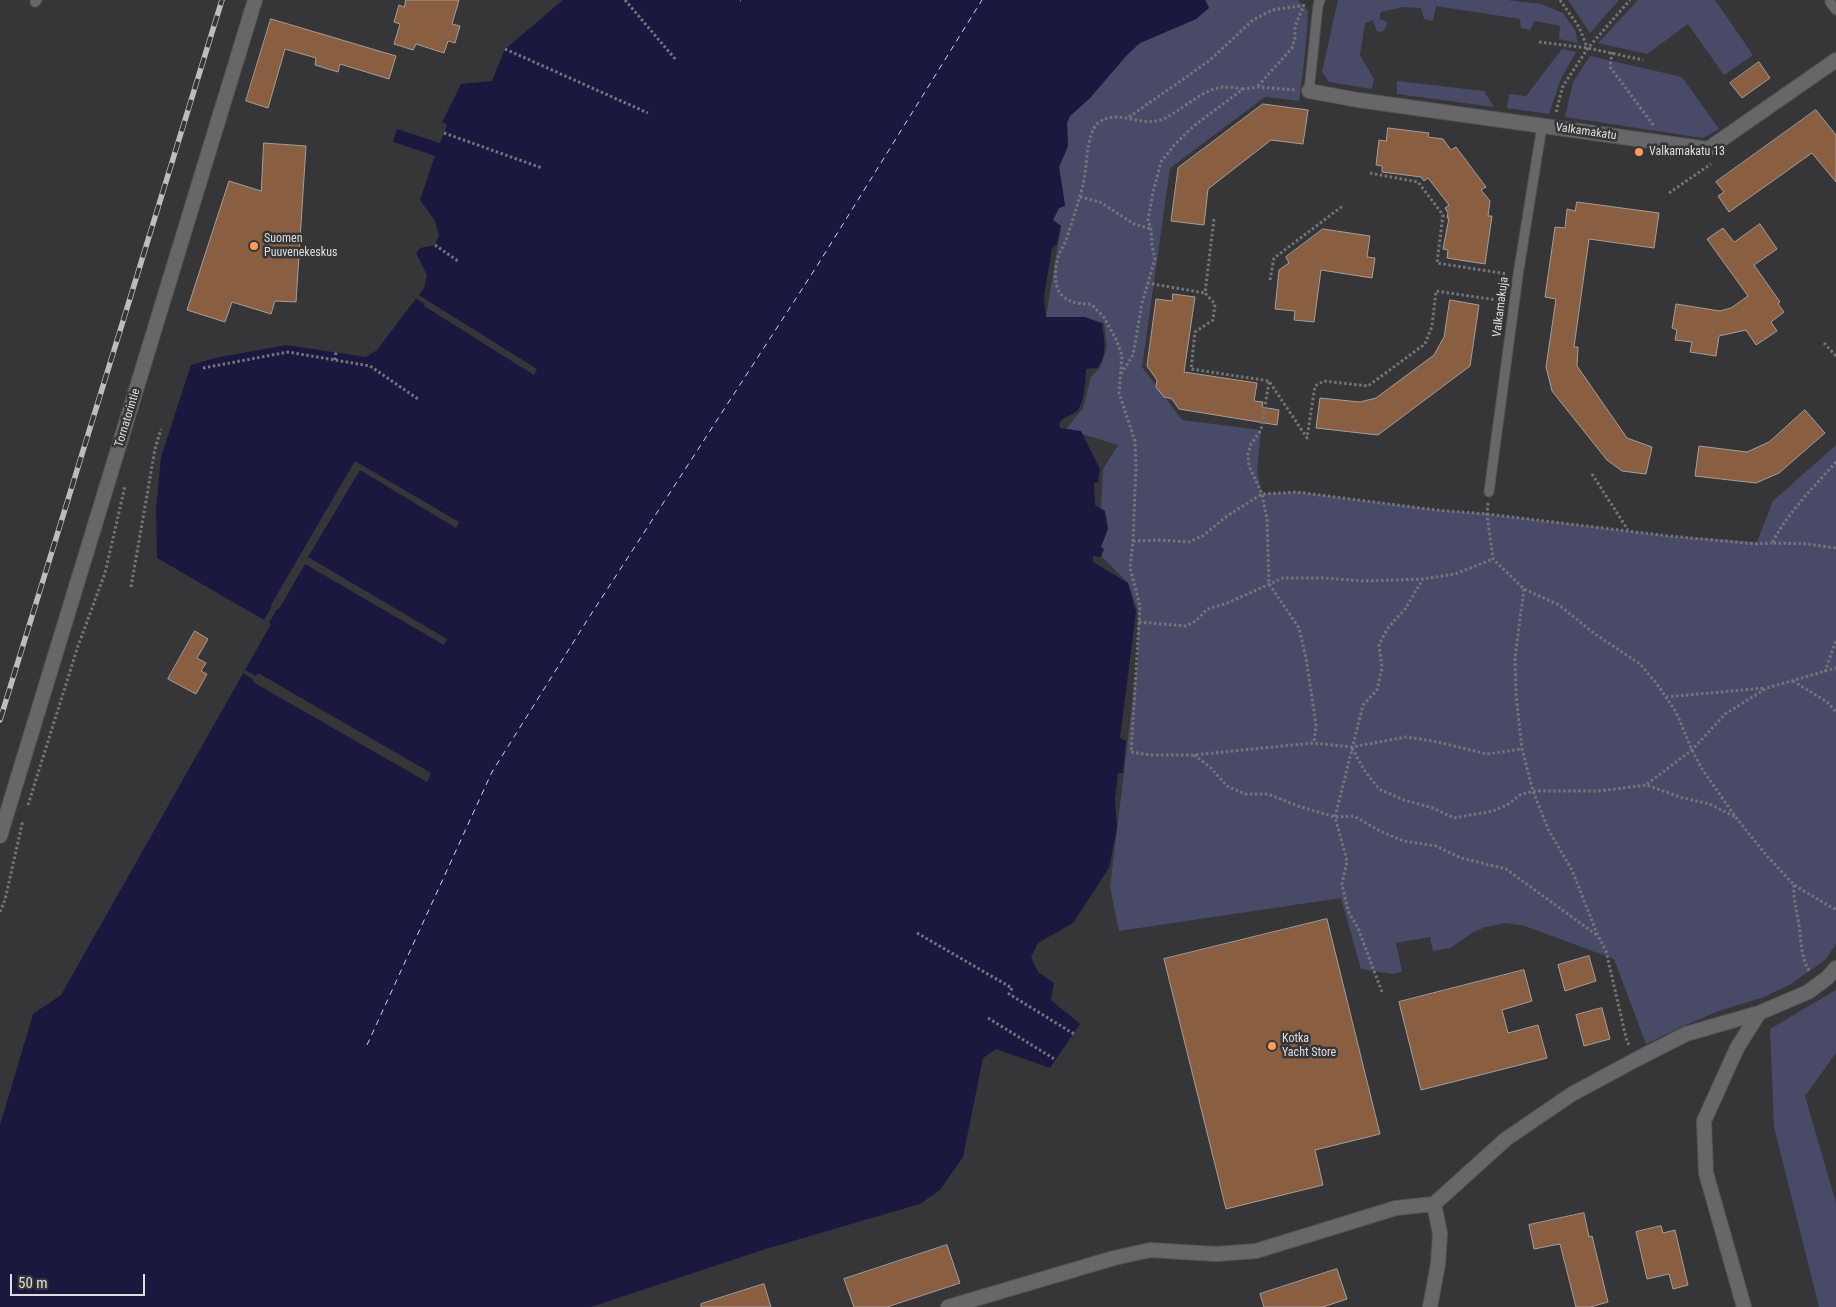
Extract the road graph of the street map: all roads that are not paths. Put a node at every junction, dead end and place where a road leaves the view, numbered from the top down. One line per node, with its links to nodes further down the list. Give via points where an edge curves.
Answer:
1 (255, 0): 7 (street, Tornatorintie)
2 (1319, 2): 4 (lane)
3 (1836, 60): 5 (street, Valkamakatu, via 1708,149)
4 (1310, 91): 5 (street, Valkamakatu)
5 (1547, 127): 6 (lane, Valkamakuja, via 1518,275)
6 (1489, 492)
7 (0, 836)
8 (1836, 968): 9 (street, via 1808,992)
9 (1759, 1013): 10 (street, via 1686,1034 1572,1094 1506,1139); 13 (street, via 1737,1048 1704,1121 1706,1173)
10 (1434, 1204): 11 (street, via 1396,1208 1256,1251 1216,1254 1150,1250); 12 (street, via 1440,1233)
11 (948, 1307)
12 (1430, 1307)
13 (1744, 1307)

